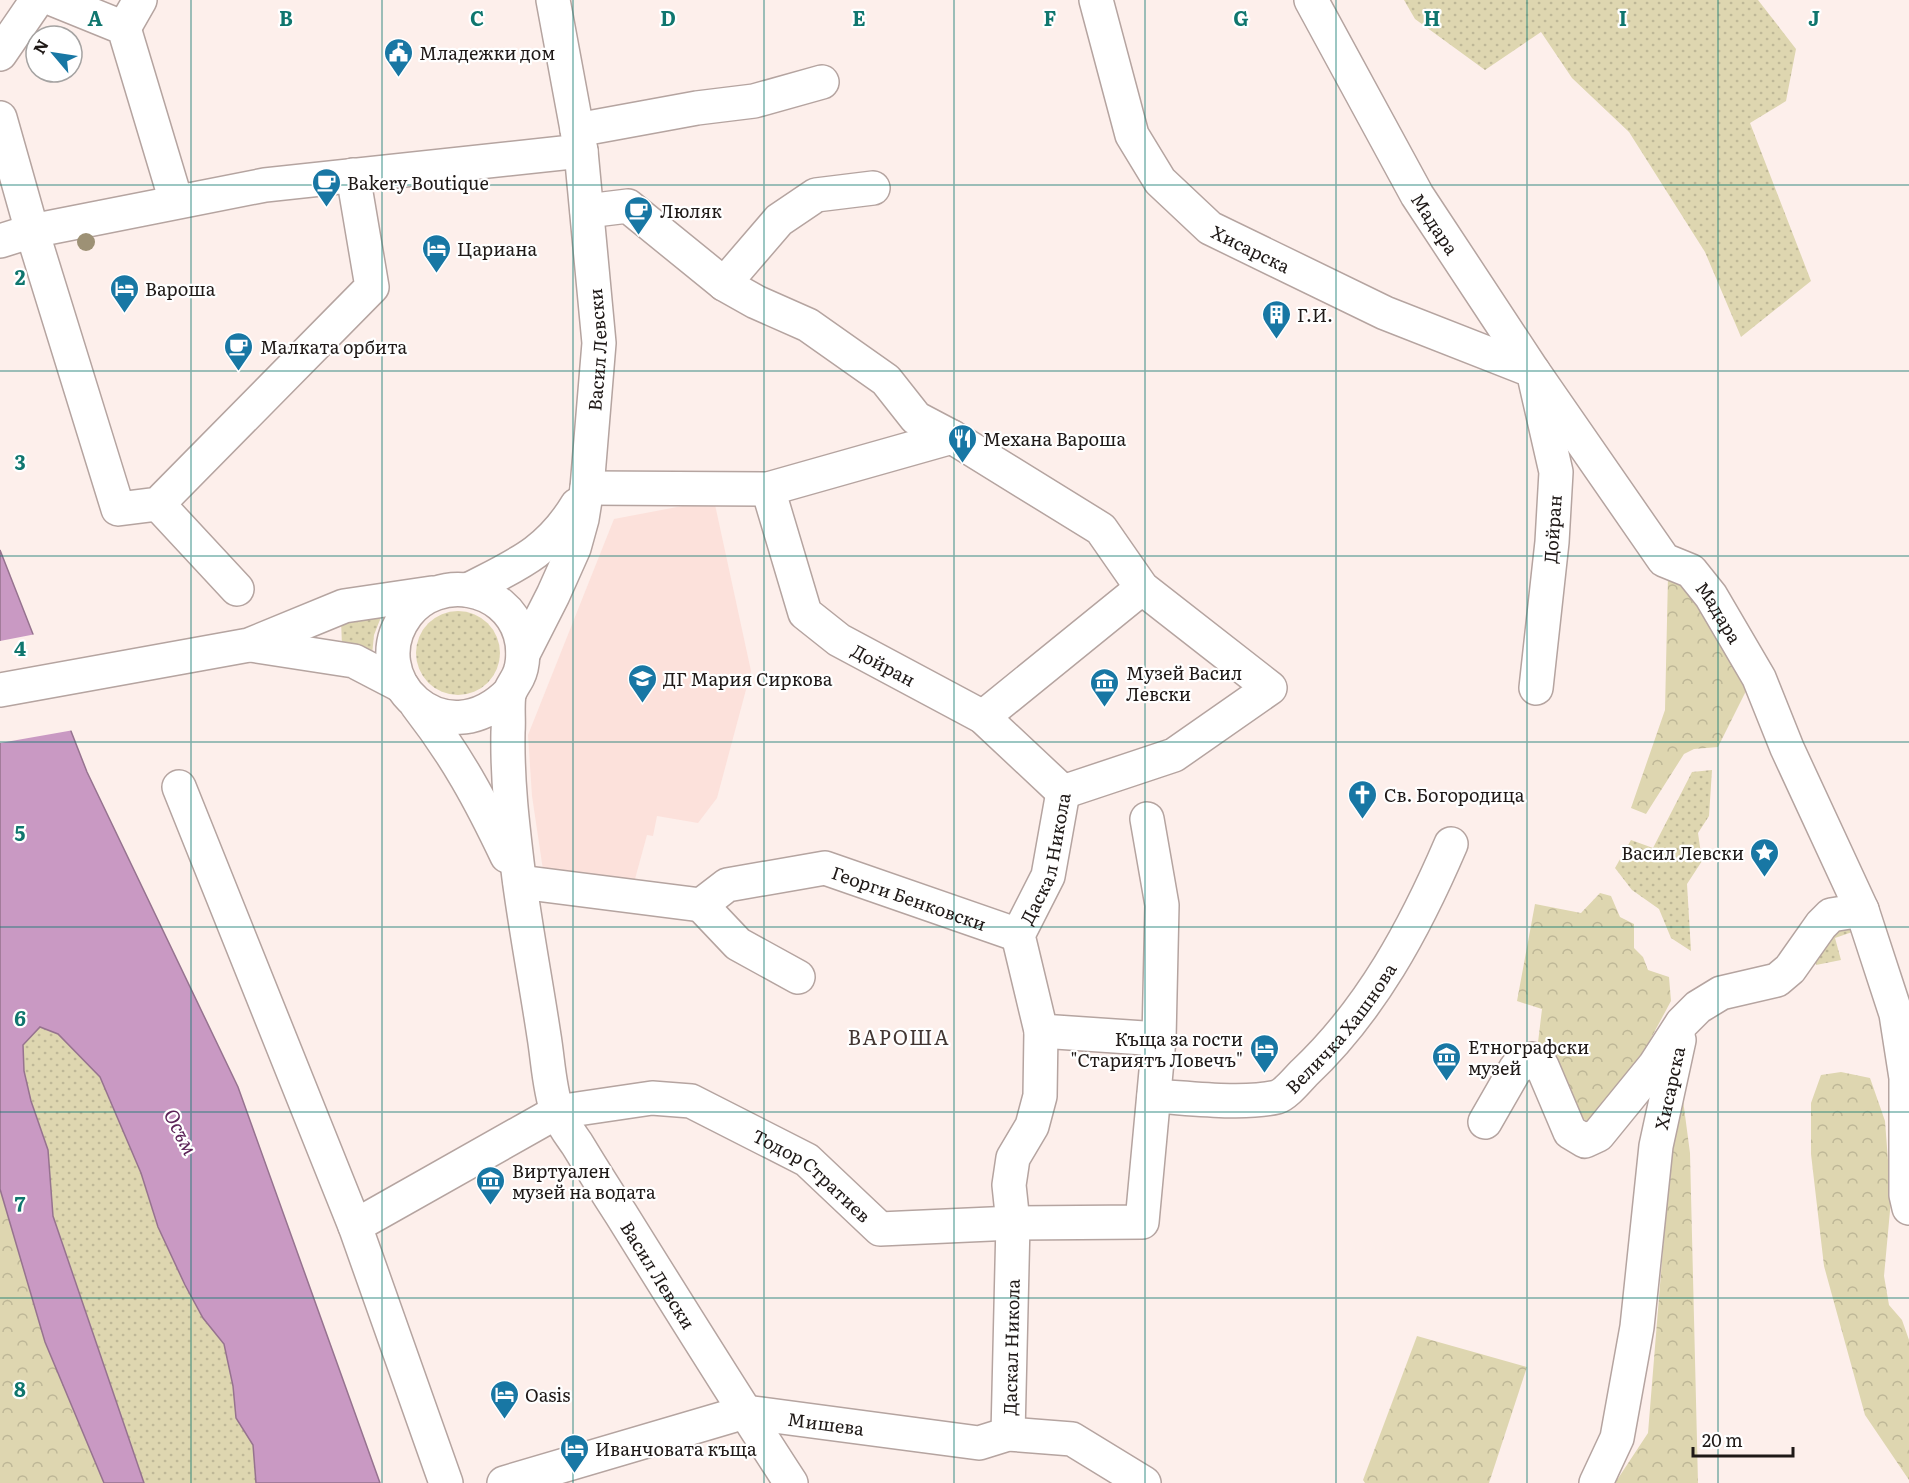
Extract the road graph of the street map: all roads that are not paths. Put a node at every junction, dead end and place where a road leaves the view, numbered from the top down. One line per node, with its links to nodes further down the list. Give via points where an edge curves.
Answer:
1 (37, 0): 7 (street)
2 (55, 0): 6 (street)
3 (553, 0): 10 (street, Васил Левски)
4 (1096, 0): 18 (street, Хисарска, via 1132,135 1160,181 1210,228 1385,313)
5 (1311, 0): 18 (street, Мадара, via 1417,195)
6 (132, 14): 13 (street)
7 (0, 54)
8 (822, 82): 10 (street, via 754,101 697,108)
9 (0, 118): 15 (street)
10 (579, 141): 11 (street); 14 (street, Васил Левски)
11 (353, 175): 13 (street, via 265,184); 22 (street, via 372,287)
12 (873, 188): 17 (street, via 816,195 779,220)
13 (176, 201): 15 (street)
14 (587, 211): 17 (street, via 628,206); 20 (street, Васил Левски, via 599,343)
15 (32, 231): 16 (street); 22 (street, via 118,509)
16 (0, 241)
17 (724, 284): 19 (street, via 824,334 886,380 916,418)
18 (1533, 371): 28 (street, Дойран, via 1556,472); 39 (street, Мадара, via 1664,560 1691,571 1711,596 1764,690)
19 (952, 437): 21 (street); 23 (street, via 1101,529)
20 (588, 488): 21 (street); 25 (street, via 566,522 537,553); 27 (street, Васил Левски, via 574,548)
21 (768, 489): 32 (street, Дойран, via 805,613 839,640)
22 (158, 504): 24 (street)
23 (1142, 588): 32 (street); 34 (street, Даскал Никола, via 1270,687 1174,755)
24 (237, 590)
25 (454, 591): 26 (street, via 344,606); 27 (street, via 479,592 497,602 511,615 520,634); 31 (street, via 422,600 398,630 393,649 395,668)
26 (249, 645): 29 (street); 31 (street, via 354,661)
27 (523, 654): 30 (street, via 520,673)
28 (1536, 688)
29 (0, 690)
30 (510, 692): 31 (street, via 495,707 475,717 453,718 432,713); 37 (street, via 509,795)
31 (408, 694): 37 (street, via 448,744 476,789)
32 (983, 717): 34 (street, Дойран)
33 (179, 787): 50 (street)
34 (1063, 792): 40 (street, Даскал Никола, via 1048,876)
35 (1147, 819): 44 (street, via 1162,905)
36 (1451, 844): 45 (street, Величка Хашнова, via 1426,903 1392,964 1334,1045 1279,1096 1232,1100)
37 (520, 882): 38 (street); 46 (street, Васил Левски)
38 (701, 905): 40 (street, Георги Бенковски, via 728,885 825,868); 41 (street, via 738,944)
39 (1862, 910): 42 (street, via 1831,915 1777,980 1721,993); 48 (street, Мадара, via 1896,1014 1906,1078)
40 (1018, 935): 43 (street, Даскал Никола)
41 (798, 977)
42 (1682, 1023): 47 (street, Хисарска, via 1655,1065 1598,1135 1585,1141 1570,1132 1542,1066 1532,1059 1515,1068); 57 (street, Хисарска, via 1656,1146 1637,1327 1617,1438)
43 (1041, 1031): 44 (street); 49 (street, Даскал Никола, via 1040,1096 1032,1126 1013,1158 1009,1185)
44 (1159, 1039): 45 (street)
45 (1154, 1096): 49 (street, Тодор Стратиев, via 1142,1222)
46 (557, 1112): 49 (street, Тодор Стратиев, via 652,1098 691,1101 807,1161 880,1229); 50 (street); 51 (street, Васил Левски)
47 (1485, 1122)
48 (1909, 1208)
49 (1013, 1223): 52 (street, Даскал Никола)
50 (355, 1226): 53 (street)
51 (745, 1412): 52 (street, Мишева, via 979,1443); 54 (street, Мишева); 55 (street, Васил Левски)
52 (1008, 1434): 56 (street, Мишева, via 1072,1439)
53 (447, 1483)
54 (504, 1483)
55 (791, 1483)
56 (1144, 1483)
57 (1596, 1483)

